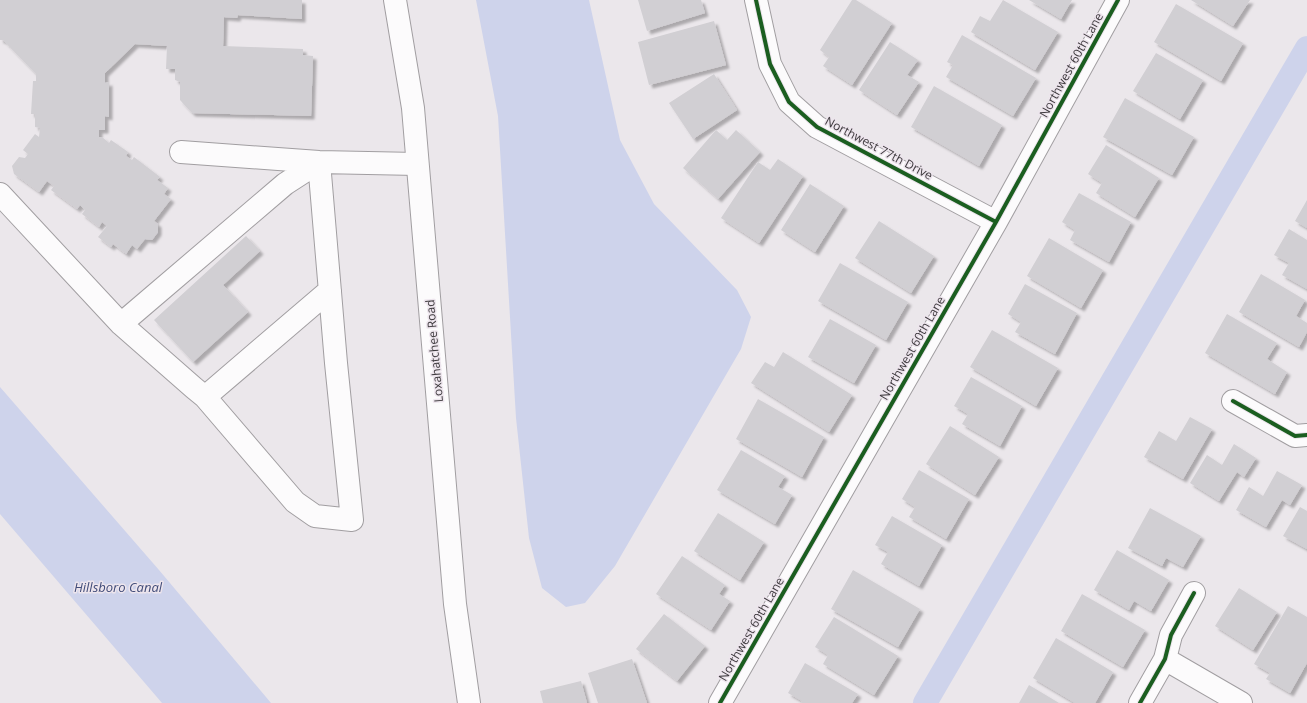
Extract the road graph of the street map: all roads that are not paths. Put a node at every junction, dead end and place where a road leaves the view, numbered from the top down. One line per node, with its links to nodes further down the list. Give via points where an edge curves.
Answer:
1 (395, 0): 6 (street, Loxahatchee Road, via 413,108)
2 (756, 0): 8 (street, Northwest 77th Drive, via 770,64 789,102 817,128)
3 (1118, 0): 8 (street, Northwest 60th Lane)
4 (181, 152): 5 (street)
5 (319, 162): 6 (street); 9 (street); 10 (street, via 285,184)
6 (417, 164): 16 (street, Loxahatchee Road, via 455,604)
7 (0, 194): 10 (street)
8 (996, 222): 17 (street, Northwest 60th Lane)
9 (330, 290): 11 (street); 11 (street, via 352,520 315,516 295,502)
10 (121, 324): 11 (street)
11 (205, 397)
12 (1233, 401): 13 (street, via 1295,436)
13 (1307, 435)
14 (1194, 593): 15 (street, via 1171,635)
15 (1165, 660): 18 (street); 19 (street)
16 (469, 703)
17 (720, 703)
18 (1140, 703)
19 (1241, 703)

